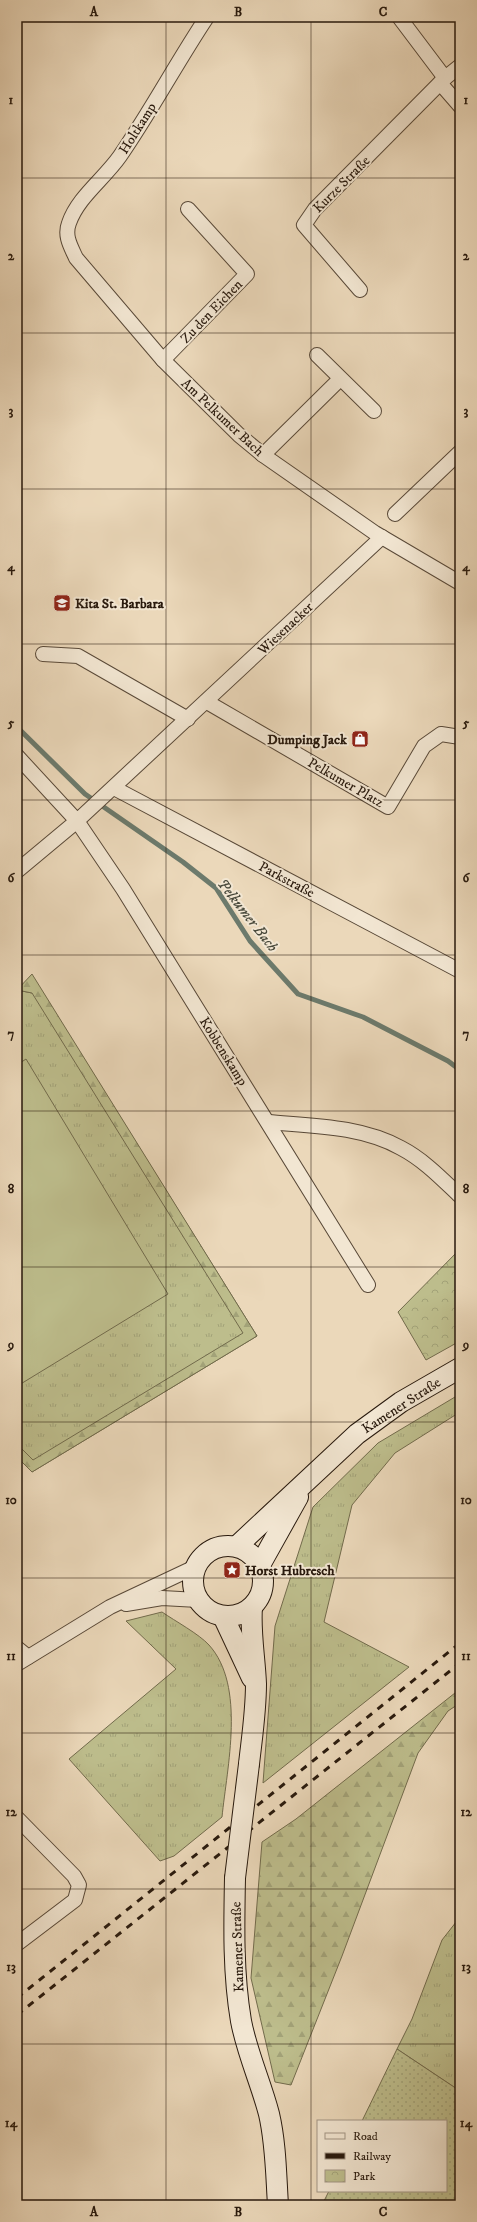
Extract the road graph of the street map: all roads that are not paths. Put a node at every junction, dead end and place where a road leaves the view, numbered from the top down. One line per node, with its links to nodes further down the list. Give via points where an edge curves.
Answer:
1 (207, 17): 7 (street, Holtkamp, via 119,157 74,211 68,225)
2 (399, 17): 4 (street)
3 (460, 66): 4 (street)
4 (443, 81): 5 (street); 8 (street, Kurze Straße, via 315,209 304,225)
5 (460, 106)
6 (188, 209): 10 (street, Zu den Eichen, via 247,274)
7 (67, 236): 10 (street, Am Pelkumer Bach, via 76,258)
8 (360, 290)
9 (317, 355): 11 (street)
10 (163, 360): 14 (street, Am Pelkumer Bach)
11 (340, 379): 12 (street); 14 (street)
12 (374, 411)
13 (460, 452): 15 (street)
14 (263, 455): 16 (street, Am Pelkumer Bach)
15 (395, 514)
16 (382, 537): 17 (street, Am Pelkumer Bach); 19 (street, Wiesenacker)
17 (460, 583)
18 (43, 654): 20 (street, via 78,656)
19 (207, 702): 20 (street, Wiesenacker); 21 (street, Pelkumer Platz, via 388,807 424,746 441,734)
20 (188, 719): 23 (street, Wiesenacker)
21 (460, 737)
22 (17, 756): 24 (street, Kobbenskamp)
23 (109, 792): 24 (street, Wiesenacker); 26 (street, Parkstraße)
24 (77, 821): 25 (street); 27 (street, Kobbenskamp, via 123,889)
25 (17, 871)
26 (460, 971)
27 (268, 1122): 28 (street, via 348,1130 386,1141 415,1156); 29 (street, Kobbenskamp)
28 (460, 1196)
29 (368, 1284)
30 (460, 1368): 31 (main road, Kamener Straße, via 376,1419)
31 (309, 1478): 32 (main road, Kamener Straße); 33 (main road, Kamener Straße)
32 (238, 1546): 33 (main road, via 251,1553); 34 (main road, via 223,1545 209,1550)
33 (260, 1565): 36 (main road, via 264,1579 263,1587)
34 (195, 1567): 35 (main road, via 192,1584); 37 (street)
35 (198, 1600): 37 (street, via 162,1598); 38 (main road, via 211,1612)
36 (252, 1606): 38 (main road, via 242,1613); 41 (main road, Kamener Straße, via 251,1626)
37 (110, 1607): 40 (street)
38 (223, 1616): 41 (main road, Kamener Straße)
39 (17, 1648): 40 (street)
40 (22, 1661)
41 (256, 1685): 44 (main road, Kamener Straße, bridge, via 236,1878 234,1936 238,1996 246,2041 269,2116 276,2161)
42 (17, 1818): 43 (street, via 74,1876 79,1885 75,1900)
43 (17, 1944)
44 (278, 2205)

